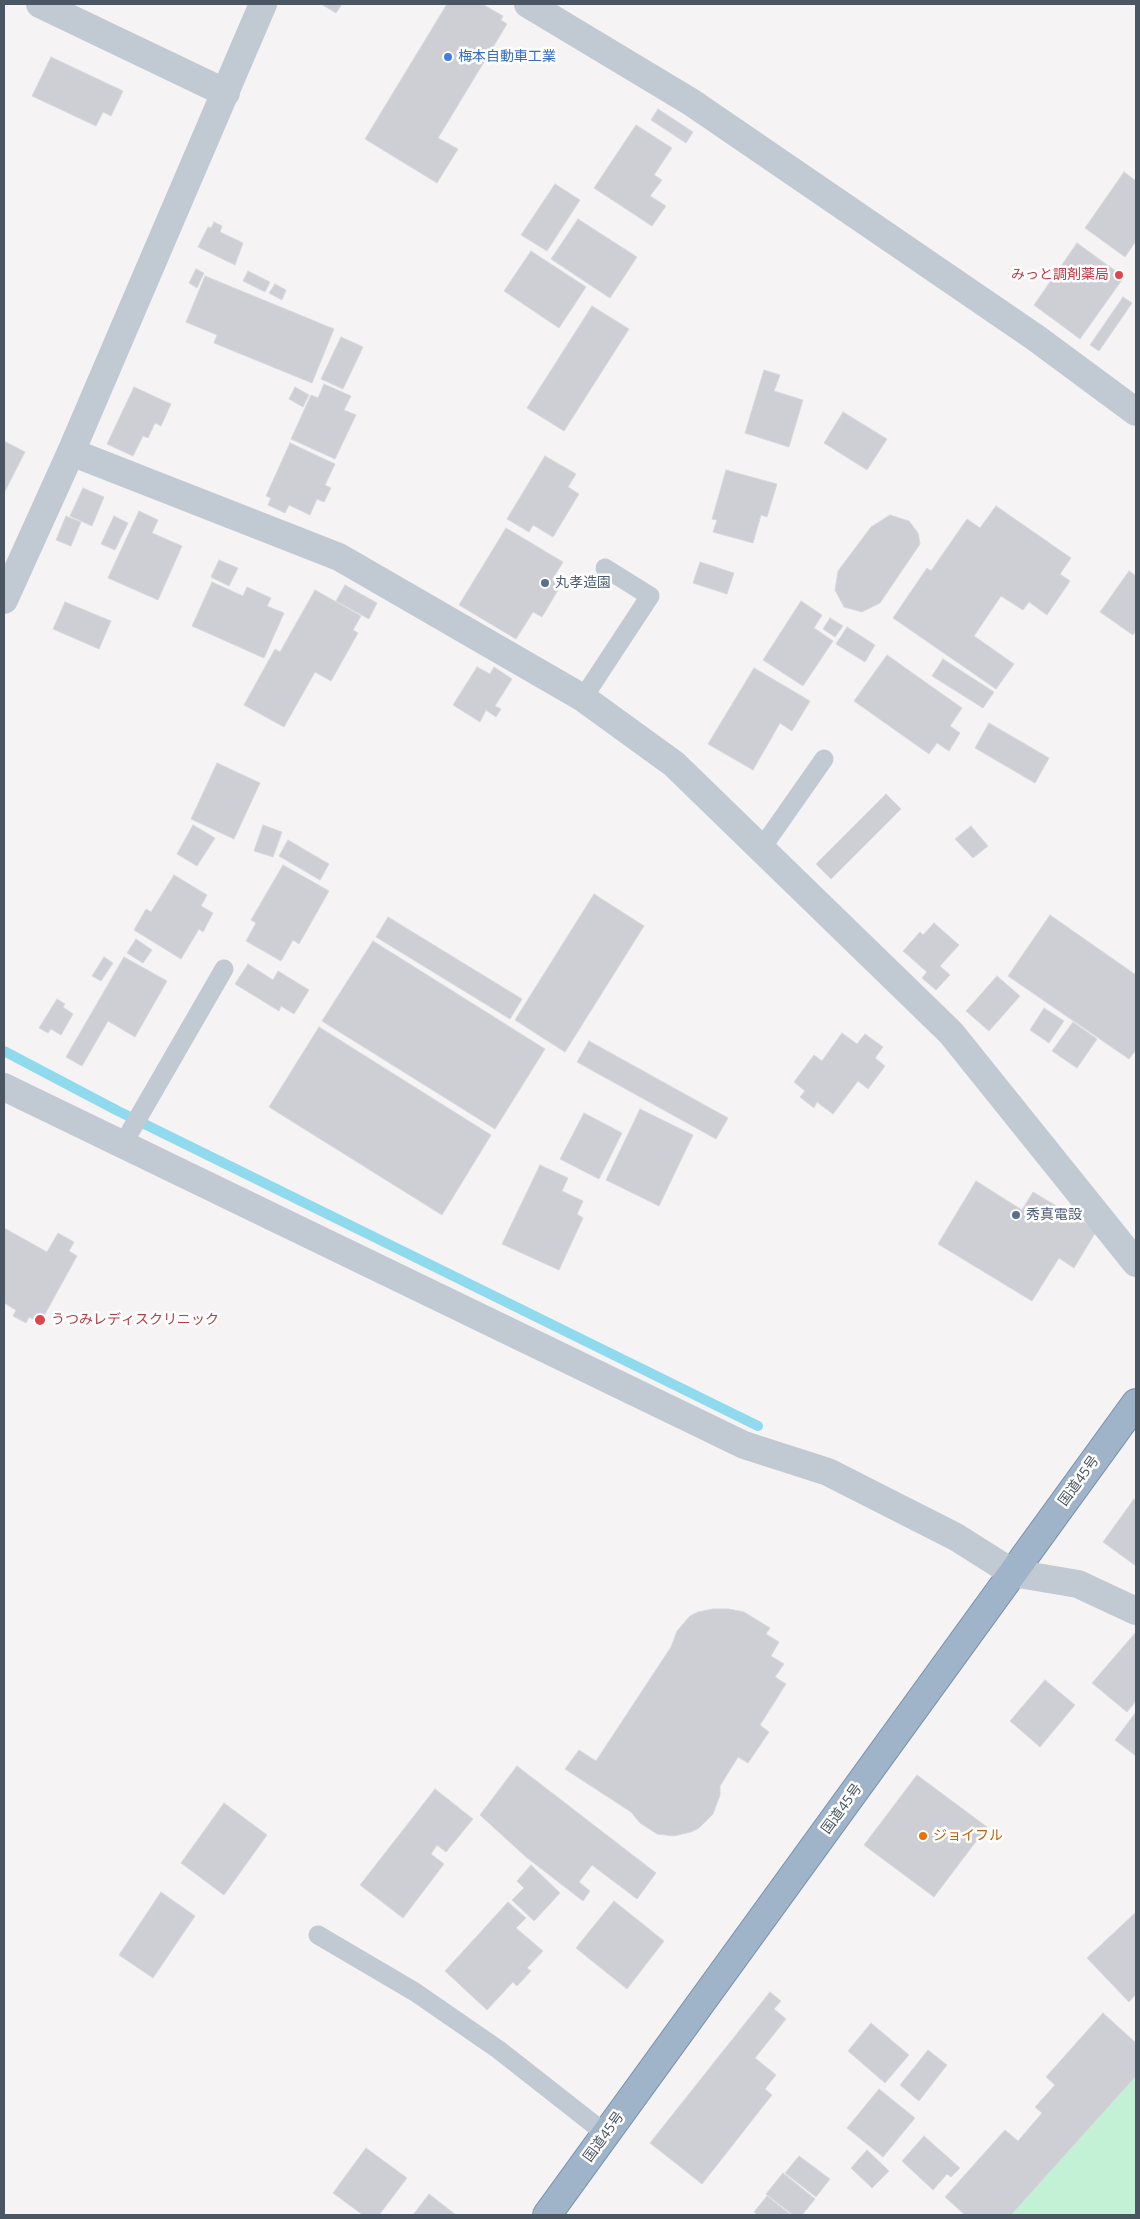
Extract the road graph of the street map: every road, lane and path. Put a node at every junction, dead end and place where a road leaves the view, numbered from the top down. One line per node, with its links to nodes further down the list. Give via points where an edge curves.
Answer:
1 (40, 4): 4 (street)
2 (264, 4): 4 (street)
3 (528, 4): 5 (street, via 691,102 1036,338)
4 (226, 93): 6 (street)
5 (1136, 412)
6 (71, 452): 8 (street); 9 (street, via 339,557)
7 (605, 568): 9 (lane, via 650,596)
8 (4, 600)
9 (583, 698): 11 (street, via 674,764)
10 (824, 759): 11 (lane)
11 (761, 849): 15 (street, via 951,1033)
12 (224, 969): 14 (lane)
13 (4, 1087): 14 (street)
14 (123, 1144): 17 (street, via 744,1445 828,1472 956,1537)
15 (1136, 1263)
16 (1136, 1403): 17 (highway, 国道45号)
17 (1013, 1573): 18 (street, via 1078,1584); 20 (highway, 国道45号)
18 (1136, 1611)
19 (318, 1935): 20 (lane, via 423,1997 499,2050)
20 (606, 2134): 21 (highway, 国道45号)
21 (547, 2215)

